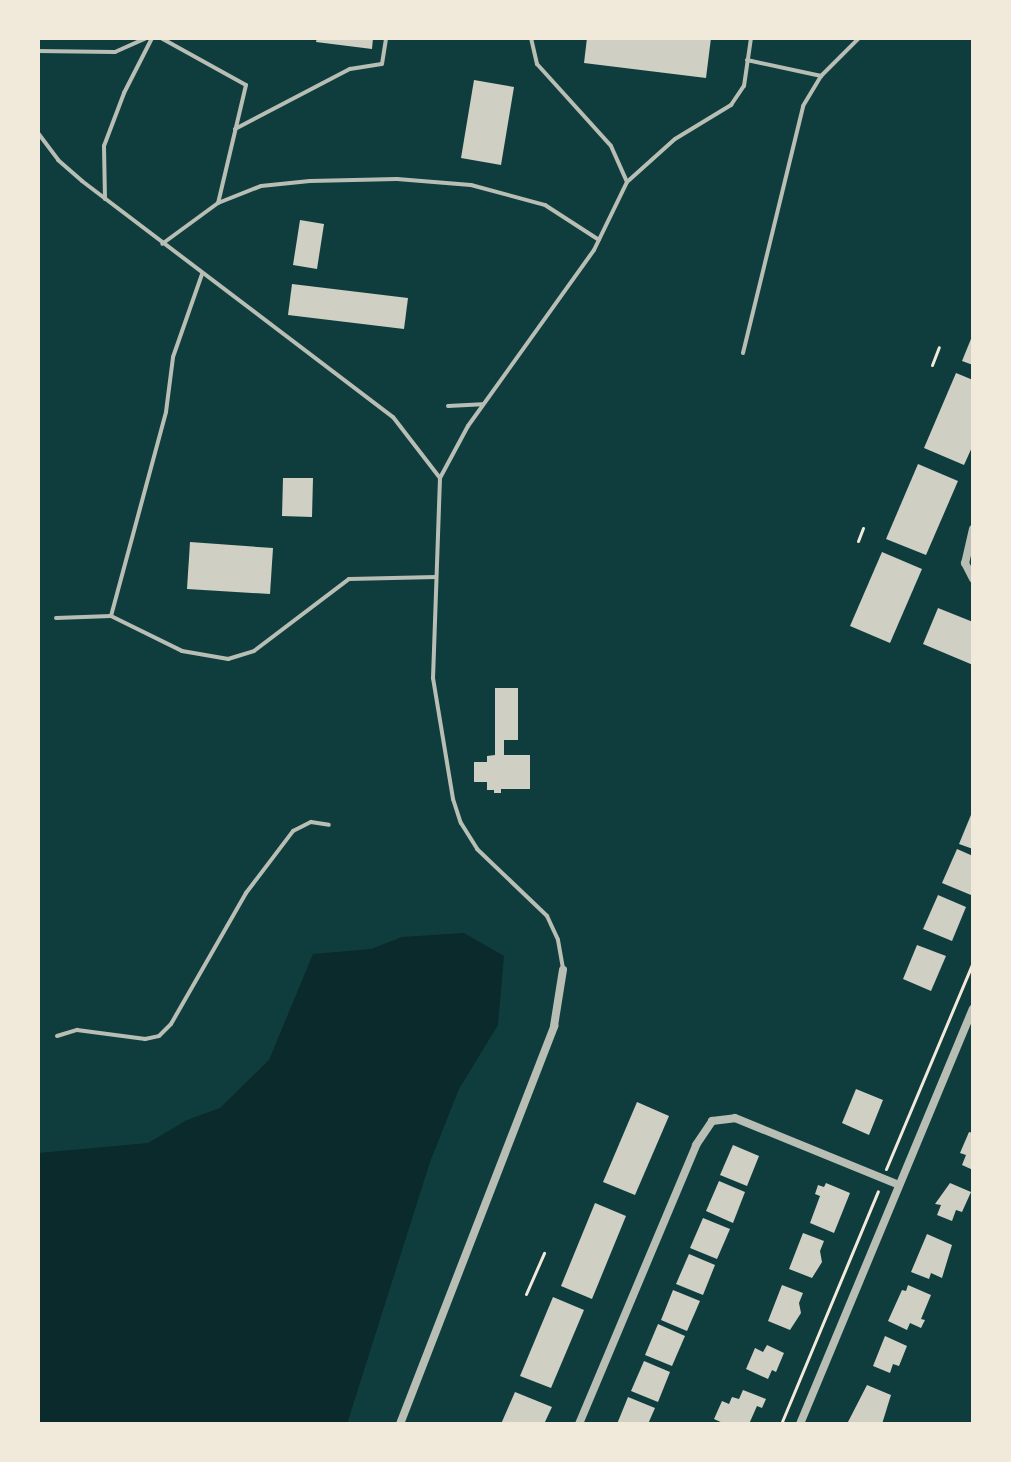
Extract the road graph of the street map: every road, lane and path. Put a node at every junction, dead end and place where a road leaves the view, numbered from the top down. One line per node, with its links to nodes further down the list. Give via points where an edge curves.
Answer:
1 (146, 38): 8 (lane, via 115,52)
2 (152, 38): 14 (lane, via 104,146)
3 (161, 38): 11 (lane, via 246,85)
4 (386, 38): 11 (lane, via 382,64 350,69)
5 (531, 38): 13 (lane, via 537,64 611,146)
6 (751, 38): 9 (lane)
7 (859, 38): 10 (lane)
8 (38, 51)
9 (747, 60): 10 (lane); 13 (lane, via 744,86 731,105 675,139)
10 (821, 76): 20 (lane, via 803,106)
11 (235, 129): 15 (lane)
12 (38, 133): 14 (lane, via 58,160)
13 (627, 182): 16 (lane)
14 (105, 199): 17 (lane)
15 (218, 203): 16 (lane, via 261,186 310,181 397,179 471,185 545,205); 17 (lane)
16 (599, 240): 22 (lane)
17 (162, 244): 18 (lane)
18 (202, 274): 24 (lane, via 393,417); 30 (lane, via 173,357 166,412)
19 (939, 347): 21 (path)
20 (743, 353)
21 (932, 365)
22 (484, 404): 23 (lane); 24 (lane)
23 (448, 406)
24 (440, 478): 28 (lane)
25 (863, 528): 27 (path)
26 (973, 529): 29 (street, via 965,563)
27 (858, 541)
28 (436, 577): 30 (lane, via 349,579 254,651 228,659 182,651); 34 (lane, via 433,678 453,799 477,849 547,916)
29 (973, 579)
30 (111, 616): 31 (lane)
31 (56, 618)
32 (329, 825): 36 (lane, via 311,822 293,831 246,893 171,1024 159,1036 145,1039 77,1030)
33 (973, 962): 37 (path)
34 (563, 970): 42 (street, via 554,1026)
35 (973, 1009): 38 (street)
36 (57, 1036)
37 (888, 1164)
38 (899, 1185): 43 (street, via 735,1118 712,1121 696,1145); 45 (street)
39 (876, 1195): 44 (path)
40 (544, 1253): 41 (path)
41 (526, 1294)
42 (400, 1424)
43 (579, 1424)
44 (781, 1424)
45 (800, 1424)

